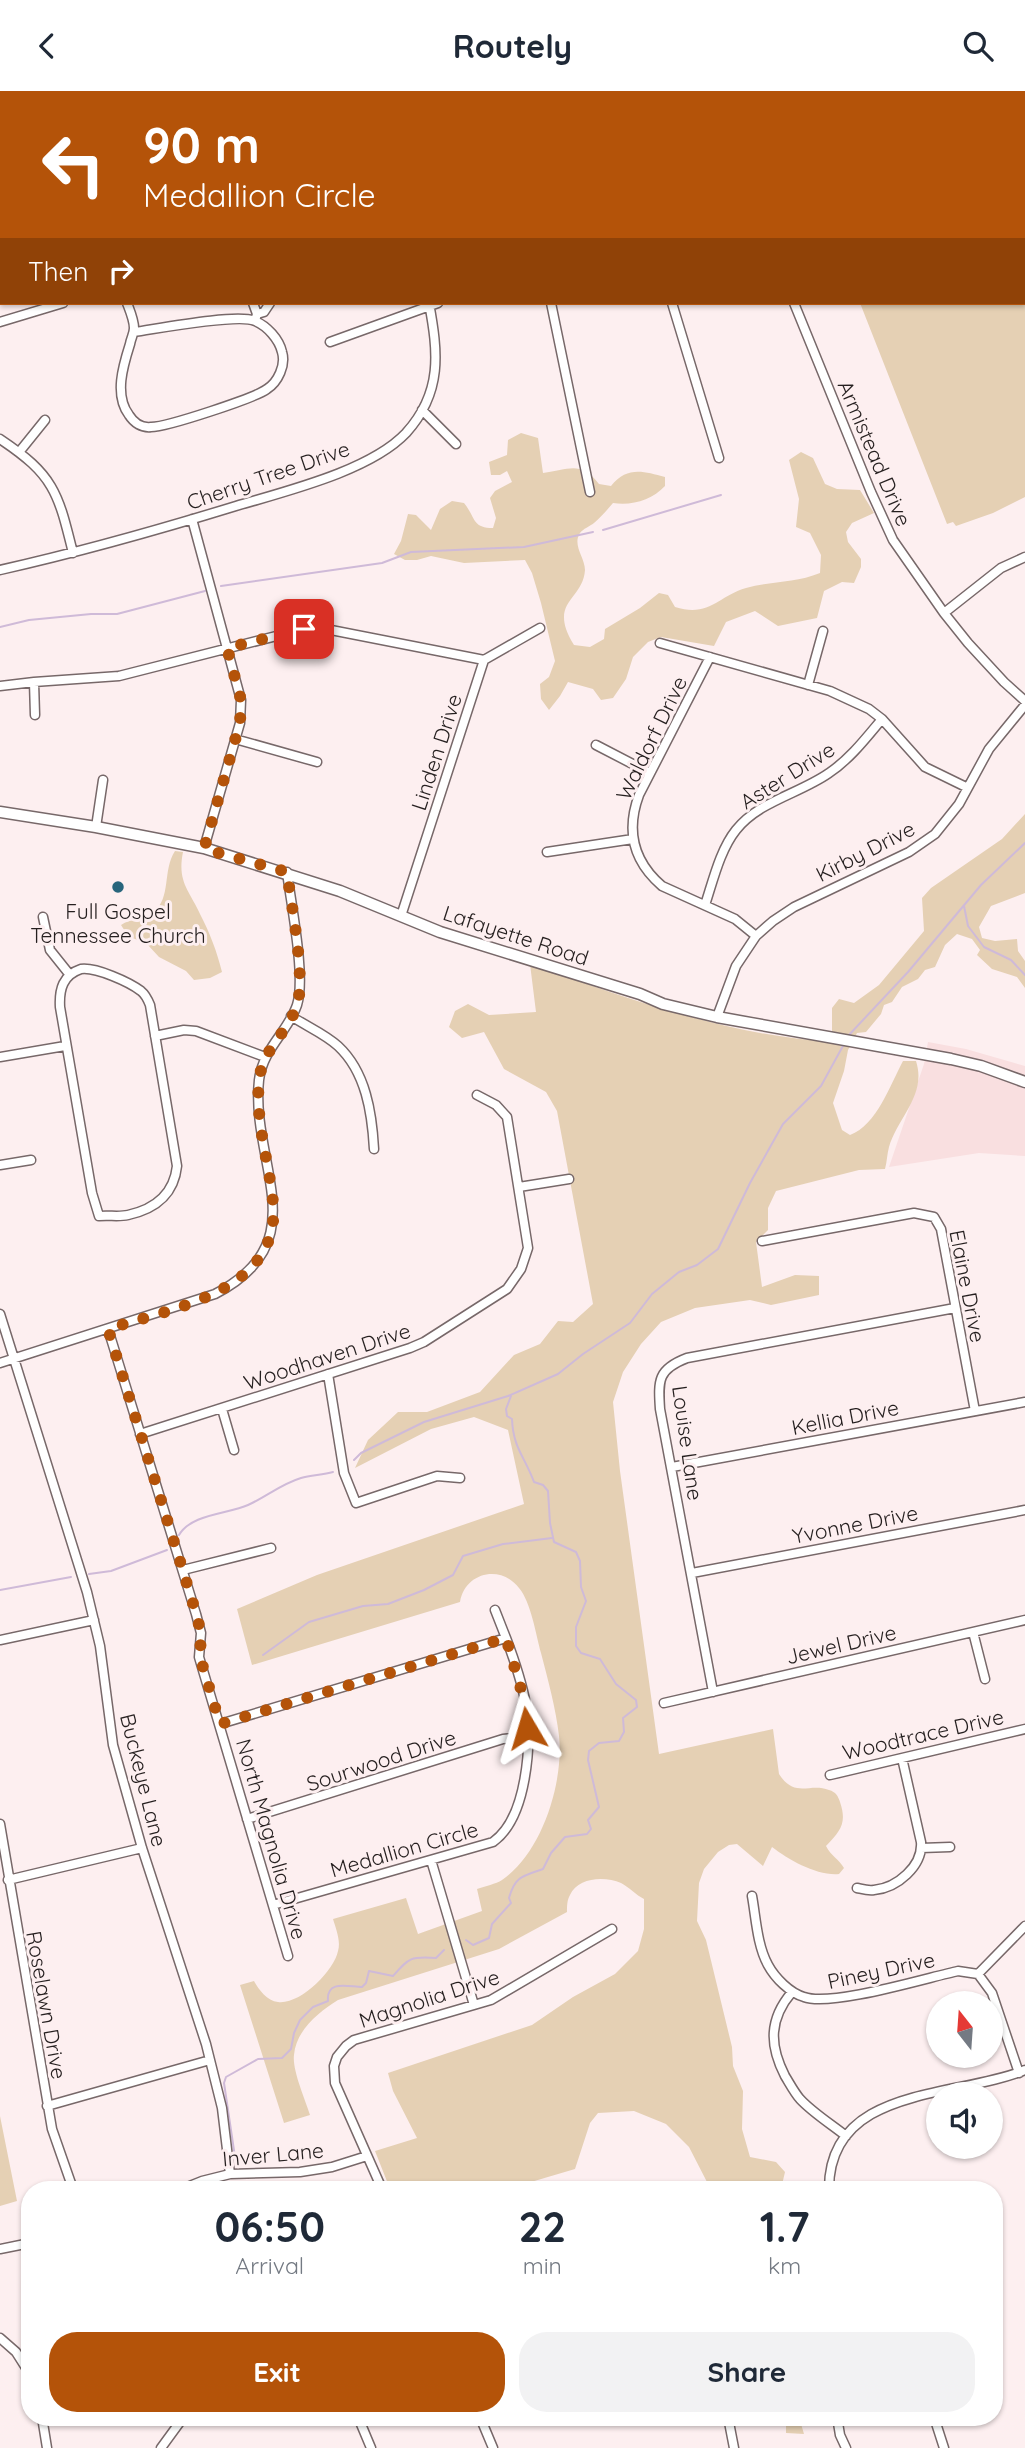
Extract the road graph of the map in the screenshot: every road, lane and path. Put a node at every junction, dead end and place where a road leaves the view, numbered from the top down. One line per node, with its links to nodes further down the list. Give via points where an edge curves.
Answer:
1 (128, 305): 12 (street)
2 (253, 305): 10 (street)
3 (269, 305): 10 (street)
4 (429, 305): 13 (street)
5 (432, 305): 14 (street, Cherry Tree Drive, via 436,366)
6 (551, 305): 20 (street)
7 (673, 305): 19 (street)
8 (795, 305): 25 (street, Armistead Drive, via 883,520)
9 (38, 306): 11 (street)
10 (256, 318): 12 (street); 12 (street, via 282,350 282,369 274,383 245,399 152,427 134,422 122,398 121,382)
11 (0, 321)
12 (134, 333)
13 (330, 342)
14 (422, 410): 17 (street); 21 (street, Cherry Tree Drive, via 405,434 366,460 299,487)
15 (46, 420): 18 (street)
16 (0, 439): 18 (street)
17 (456, 444)
18 (20, 451): 22 (street, via 53,486)
19 (719, 458)
20 (590, 492)
21 (192, 519): 22 (street, Cherry Tree Drive); 29 (street)
22 (73, 552): 24 (street, Cherry Tree Drive)
23 (1025, 557): 25 (street, via 1001,568)
24 (0, 570)
25 (944, 613): 35 (street, Armistead Drive)
26 (540, 628): 31 (street)
27 (823, 631): 33 (street)
28 (660, 643): 30 (street)
29 (227, 648): 31 (street, via 319,628); 32 (street, via 119,676); 38 (street, via 241,700)
30 (710, 657): 33 (street); 41 (street, Waldorf Drive)
31 (484, 660): 51 (street, Linden Drive)
32 (34, 682): 34 (street); 36 (street)
33 (808, 685): 37 (street, via 830,691)
34 (0, 686)
35 (1025, 703): 43 (street, Kirby Drive)
36 (35, 715)
37 (882, 719): 43 (street, via 925,767); 50 (street, Aster Drive, via 828,774 759,809 736,830)
38 (235, 739): 40 (street); 47 (street)
39 (596, 745): 41 (street)
40 (317, 762)
41 (650, 773): 46 (street, Waldorf Drive, via 635,808)
42 (103, 781): 45 (street)
43 (966, 787): 53 (street, Kirby Drive, via 943,825 923,843 794,907)
44 (0, 811): 45 (main road, Lafayette Road)
45 (96, 827): 47 (main road, Lafayette Road)
46 (633, 839): 48 (street); 50 (street, via 635,851 654,879)
47 (204, 849): 49 (main road, Lafayette Road)
48 (547, 852)
49 (287, 872): 51 (main road, Lafayette Road); 55 (street, via 301,986)
50 (705, 905): 53 (street, via 735,919)
51 (401, 916): 56 (main road, Lafayette Road, via 663,1004)
52 (43, 917): 54 (street, via 50,950)
53 (756, 936): 56 (street, Kirby Drive, via 736,966)
54 (70, 975): 57 (street, via 94,969 138,989 150,1005); 58 (street, via 59,999)
55 (291, 1016): 59 (street); 63 (street, via 336,1045 352,1062 363,1083)
56 (717, 1017): 61 (main road, Lafayette Road, via 981,1066)
57 (155, 1036): 58 (street, via 176,1172 165,1197 121,1216 99,1216); 59 (street, via 196,1031)
58 (65, 1047): 60 (street)
59 (265, 1057): 71 (street, via 258,1091 273,1202 267,1246 248,1272 228,1287)
60 (0, 1058)
61 (1025, 1082)
62 (477, 1095): 67 (street, Woodhaven Drive, via 507,1117)
63 (373, 1149)
64 (31, 1160): 65 (street)
65 (0, 1165)
66 (569, 1179): 67 (street)
67 (519, 1187): 74 (street, Woodhaven Drive, via 528,1248 507,1289 424,1342)
68 (762, 1241): 69 (street, Elaine Drive, via 929,1214 941,1229)
69 (955, 1308): 77 (street, Elaine Drive); 80 (street, Louise Lane, via 673,1364 664,1372 659,1388)
70 (0, 1314): 72 (street, Buckeye Lane)
71 (108, 1329): 72 (street); 78 (street, North Magnolia Drive)
72 (15, 1358): 73 (street); 87 (street, Buckeye Lane)
73 (0, 1363)
74 (328, 1374): 76 (street, Woodhaven Drive); 81 (street, via 344,1473 356,1503 437,1476)
75 (1025, 1402): 77 (street, Kellia Drive)
76 (222, 1409): 78 (street, Woodhaven Drive); 79 (street)
77 (975, 1411): 80 (street, Kellia Drive)
78 (140, 1434): 84 (street, North Magnolia Drive)
79 (234, 1450)
80 (672, 1467): 85 (street, Louise Lane)
81 (460, 1478)
82 (1025, 1510): 85 (street, Yvonne Drive)
83 (271, 1548): 84 (street)
84 (183, 1570): 95 (street, North Magnolia Drive, via 201,1633 200,1657)
85 (692, 1573): 93 (street, Louise Lane)
86 (495, 1610): 90 (street, Medallion Circle)
87 (94, 1620): 91 (street); 104 (street, Buckeye Lane, via 113,1745)
88 (1025, 1620): 89 (street, Jewel Drive)
89 (974, 1632): 92 (street); 93 (street, Jewel Drive)
90 (506, 1638): 95 (street); 97 (street, Medallion Circle, via 525,1703)
91 (0, 1640)
92 (985, 1679)
93 (713, 1692): 94 (street, Jewel Drive)
94 (664, 1703)
95 (220, 1724): 100 (street, North Magnolia Drive)
96 (1025, 1729): 98 (street, Woodtrace Drive)
97 (527, 1740): 100 (street, Sourwood Drive, via 503,1739); 105 (street, Medallion Circle, via 522,1790 503,1835)
98 (902, 1758): 99 (street, Woodtrace Drive); 103 (street)
99 (830, 1775)
100 (247, 1819): 109 (street, North Magnolia Drive)
101 (0, 1824): 106 (street, Roselawn Drive)
102 (950, 1847): 103 (street)
103 (921, 1848): 107 (street, via 913,1868 895,1882 874,1891)
104 (142, 1849): 106 (street); 116 (street, Buckeye Lane)
105 (431, 1860): 109 (street, Medallion Circle); 115 (street)
106 (8, 1880): 118 (street, Roselawn Drive)
107 (857, 1888)
108 (752, 1896): 114 (street, via 768,1966)
109 (272, 1905): 112 (street, North Magnolia Drive)
110 (1025, 1926): 113 (street)
111 (612, 1929): 115 (street, Magnolia Drive, via 500,1997)
112 (288, 1956)
113 (978, 1974): 114 (street, Piney Drive, via 958,1971 827,2000); 117 (street, via 992,1993)
114 (792, 1992): 119 (street, via 774,2021 772,2038 778,2061 799,2098)
115 (474, 2005): 120 (street, Magnolia Drive, via 346,2046 334,2066 335,2083)
116 (210, 2060): 118 (street); 121 (street, Buckeye Lane, via 222,2108)
117 (1022, 2071): 119 (street, via 897,2102 870,2115)
118 (47, 2106): 122 (street, Roselawn Drive)
119 (846, 2136): 125 (street)
120 (367, 2156): 121 (street, Inver Lane, via 300,2172); 124 (street, Magnolia Drive)
121 (230, 2174): 123 (street, Inver Lane)
122 (70, 2181)
123 (208, 2181)
124 (378, 2181)
125 (830, 2181)
126 (21, 2245): 127 (street)
127 (0, 2249)
128 (0, 2338): 129 (street)
129 (21, 2359)
130 (43, 2426): 137 (street)
131 (177, 2426): 138 (street)
132 (362, 2426): 139 (street)
133 (484, 2426): 140 (street)
134 (730, 2426): 141 (street)
135 (838, 2426): 142 (street)
136 (937, 2426): 143 (street)
137 (47, 2448)
138 (161, 2448)
139 (372, 2448)
140 (494, 2448)
141 (734, 2448)
142 (846, 2448)
143 (944, 2448)

